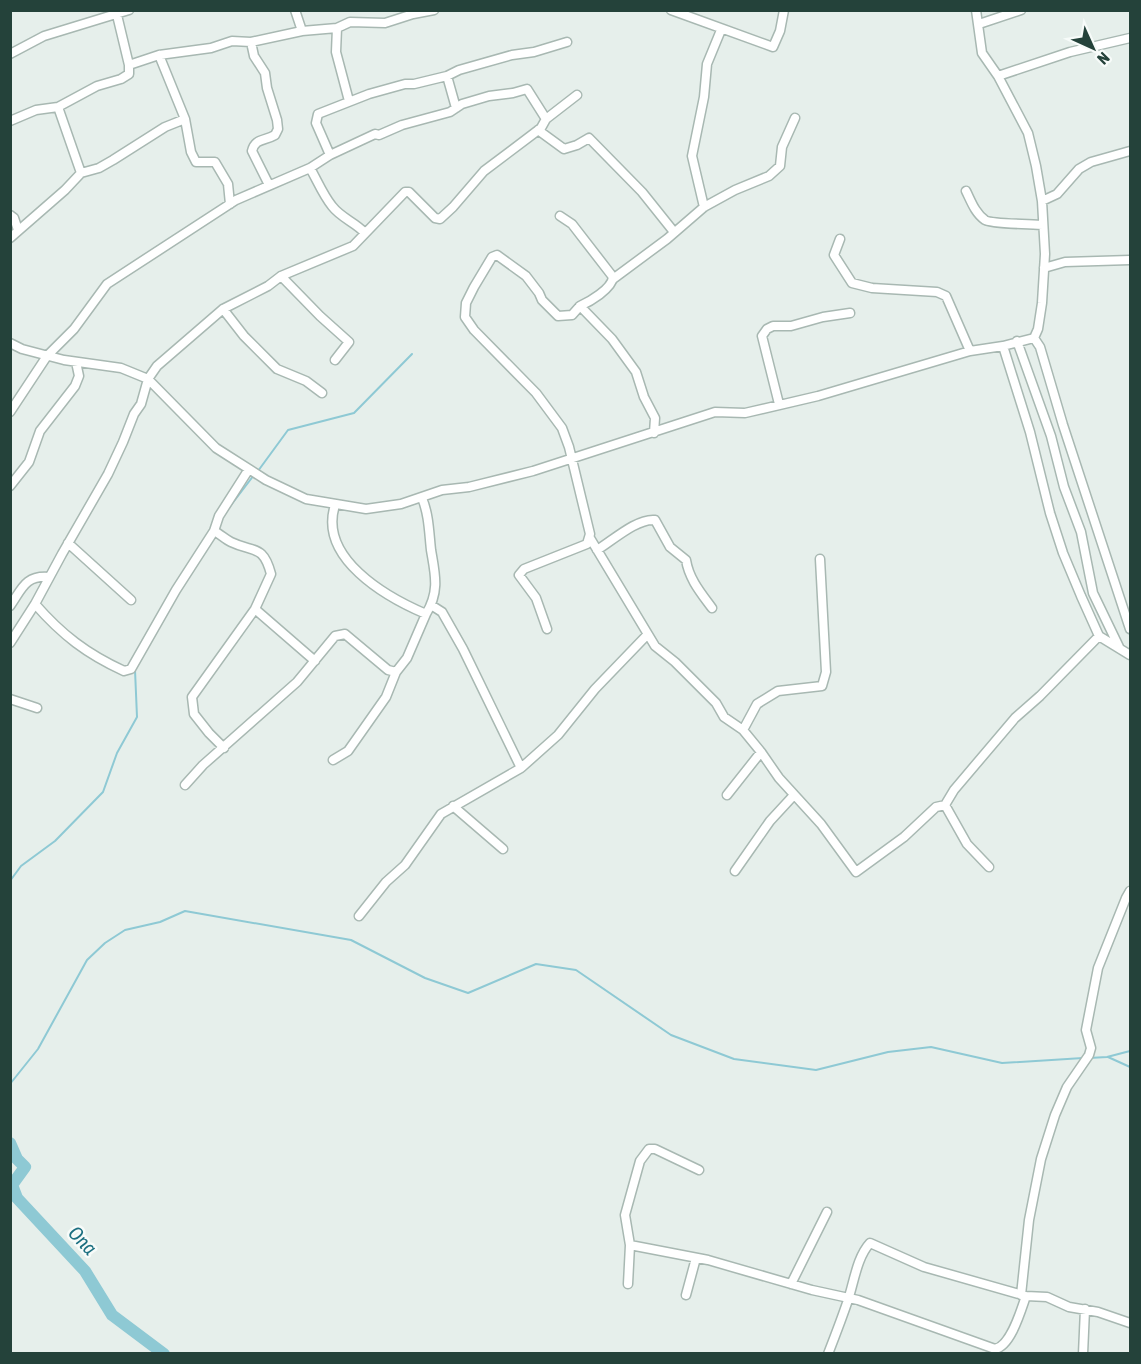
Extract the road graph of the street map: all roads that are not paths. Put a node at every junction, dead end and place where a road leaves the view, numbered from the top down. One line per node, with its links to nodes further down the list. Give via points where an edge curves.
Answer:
1 (97, 10): 10 (street)
2 (129, 10): 9 (street)
3 (295, 10): 14 (street)
4 (434, 10): 12 (street, via 385,23 350,22)
5 (671, 10): 13 (street)
6 (784, 10): 13 (street, via 773,47)
7 (976, 10): 11 (street)
8 (1021, 10): 11 (street)
9 (117, 15): 10 (street); 20 (street)
10 (95, 21): 18 (street, via 44,36)
11 (979, 24): 22 (street, via 982,53)
12 (337, 28): 14 (street); 24 (street, via 336,52)
13 (721, 30): 40 (street, via 707,64 692,156)
14 (302, 31): 16 (street)
15 (1131, 38): 22 (street, via 1070,52)
16 (251, 42): 19 (street, via 232,40 211,48); 36 (street, via 254,56 265,73 278,120 275,135 258,141 252,151)
17 (567, 42): 21 (street)
18 (10, 54)
19 (159, 55): 20 (street); 29 (street)
20 (129, 64): 25 (street, via 126,76)
21 (447, 76): 24 (street); 26 (street)
22 (998, 76): 38 (street, via 1028,133)
23 (577, 95): 28 (street)
24 (349, 101): 33 (street, via 318,114 316,119)
25 (58, 107): 30 (street, via 36,110); 35 (street)
26 (456, 108): 28 (street, via 489,96 527,89); 33 (street, via 375,134)
27 (795, 118): 40 (street, via 782,147 780,166 769,176)
28 (546, 119): 31 (street)
29 (185, 120): 35 (street, via 165,127 99,168); 39 (street, via 196,162 216,162 228,184)
30 (10, 121)
31 (538, 130): 45 (street, via 564,149 589,138 642,192); 46 (street, via 484,171 440,219 435,219 407,191)
32 (1131, 151): 38 (street, via 1091,162 1079,169 1057,194)
33 (330, 155): 34 (street)
34 (310, 168): 36 (street); 46 (street, via 332,206)
35 (81, 173): 44 (street)
36 (269, 185): 39 (street)
37 (966, 191): 43 (street, via 985,220)
38 (1042, 201): 43 (street)
39 (230, 204): 61 (street, via 107,284 74,329)
40 (704, 207): 45 (street)
41 (10, 215): 44 (street)
42 (560, 216): 52 (street, via 574,227)
43 (1043, 225): 50 (street)
44 (18, 230): 47 (street)
45 (674, 232): 52 (street)
46 (365, 233): 51 (street, via 353,246)
47 (10, 238)
48 (840, 239): 60 (street, via 834,255 852,283 946,296)
49 (1131, 260): 50 (street, via 1065,262)
50 (1044, 268): 56 (street)
51 (281, 276): 54 (street); 62 (street, via 349,342)
52 (613, 279): 53 (street, via 611,285)
53 (580, 306): 68 (street, via 612,339 636,372 655,418); 69 (street, via 572,315 558,315 526,276 497,255 483,269 464,313 474,330 553,415 566,436)
54 (223, 309): 64 (street, via 157,366); 65 (street, via 277,369 306,381)
55 (850, 313): 66 (street, via 767,329 763,343)
56 (1034, 338): 57 (street); 87 (street)
57 (1017, 341): 59 (street); 92 (street, via 1081,532 1093,593)
58 (10, 343): 61 (street)
59 (1003, 346): 60 (street); 90 (street, via 1060,543)
60 (970, 351): 66 (street, via 838,391)
61 (47, 356): 63 (street); 67 (street)
62 (335, 360)
63 (76, 362): 64 (street, via 110,365); 71 (street, via 79,376 75,386 40,431 29,462)
64 (148, 379): 70 (street, via 205,439); 76 (street, via 141,404 108,474)
65 (322, 393)
66 (779, 404): 68 (street, via 745,413 715,412)
67 (10, 412)
68 (654, 433): 69 (street)
69 (572, 459): 72 (street); 75 (street)
70 (249, 469): 73 (street, via 286,491); 74 (street, via 219,516)
71 (10, 486)
72 (422, 498): 73 (street, via 385,508); 82 (street, via 436,575)
73 (335, 505): 86 (street, via 332,517 341,555 388,597)
74 (214, 531): 81 (street, via 131,669 124,671 78,646); 85 (street, via 260,552 267,560 271,574)
75 (590, 538): 77 (street); 88 (street, via 587,544 524,569 519,575 536,598)
76 (68, 543): 79 (street); 80 (street)
77 (597, 550): 84 (street, via 627,529 655,520 670,547 686,560 693,583); 89 (street)
78 (820, 559): 98 (street, via 826,672 822,686 778,692 757,704)
79 (49, 577): 81 (street); 83 (street, via 29,580)
80 (131, 600)
81 (35, 604): 91 (street)
82 (431, 605): 86 (street); 102 (street, via 442,612 464,649)
83 (10, 606)
84 (712, 608)
85 (255, 609): 94 (street); 99 (street, via 192,698 194,714)
86 (426, 614): 95 (street, via 407,658)
87 (1131, 628)
88 (547, 629)
89 (646, 635): 98 (street, via 716,703 724,717); 102 (street, via 558,735)
90 (1099, 636): 92 (street); 107 (street, via 1015,718)
91 (10, 643)
92 (1119, 647): 93 (street)
93 (1131, 655)
94 (315, 661): 95 (street, via 335,636 345,634 387,670); 99 (street)
95 (396, 672): 101 (street, via 386,697 348,751)
96 (10, 699): 97 (street)
97 (37, 708)
98 (743, 730): 100 (street)
99 (224, 748): 103 (street)
100 (761, 752): 104 (street); 105 (street)
101 (333, 760)
102 (521, 768): 106 (street)
103 (185, 785)
104 (727, 795)
105 (794, 795): 107 (street, via 821,824 856,873 936,807); 110 (street)
106 (453, 806): 108 (street); 112 (street, via 441,814 405,864)
107 (945, 806): 109 (street, via 967,844)
108 (503, 849)
109 (989, 867)
110 (735, 870)
111 (1131, 891): 120 (street, via 1098,968 1086,1030 1089,1055 1054,1115 1041,1159 1029,1220)
112 (359, 916)
113 (699, 1170): 115 (street, via 649,1149 640,1161 625,1215)
114 (827, 1212): 118 (street)
115 (630, 1245): 116 (street); 117 (street)
116 (696, 1257): 118 (street); 119 (street)
117 (628, 1284)
118 (790, 1284): 121 (street)
119 (686, 1295)
120 (1024, 1296): 121 (street, via 1005,1345 996,1349 894,1311); 121 (street, via 924,1267 870,1243 856,1271); 122 (street, via 1040,1296)
121 (849, 1299): 124 (street)
122 (1085, 1310): 123 (street); 125 (street)
123 (1131, 1323)
124 (828, 1353)
125 (1083, 1353)

